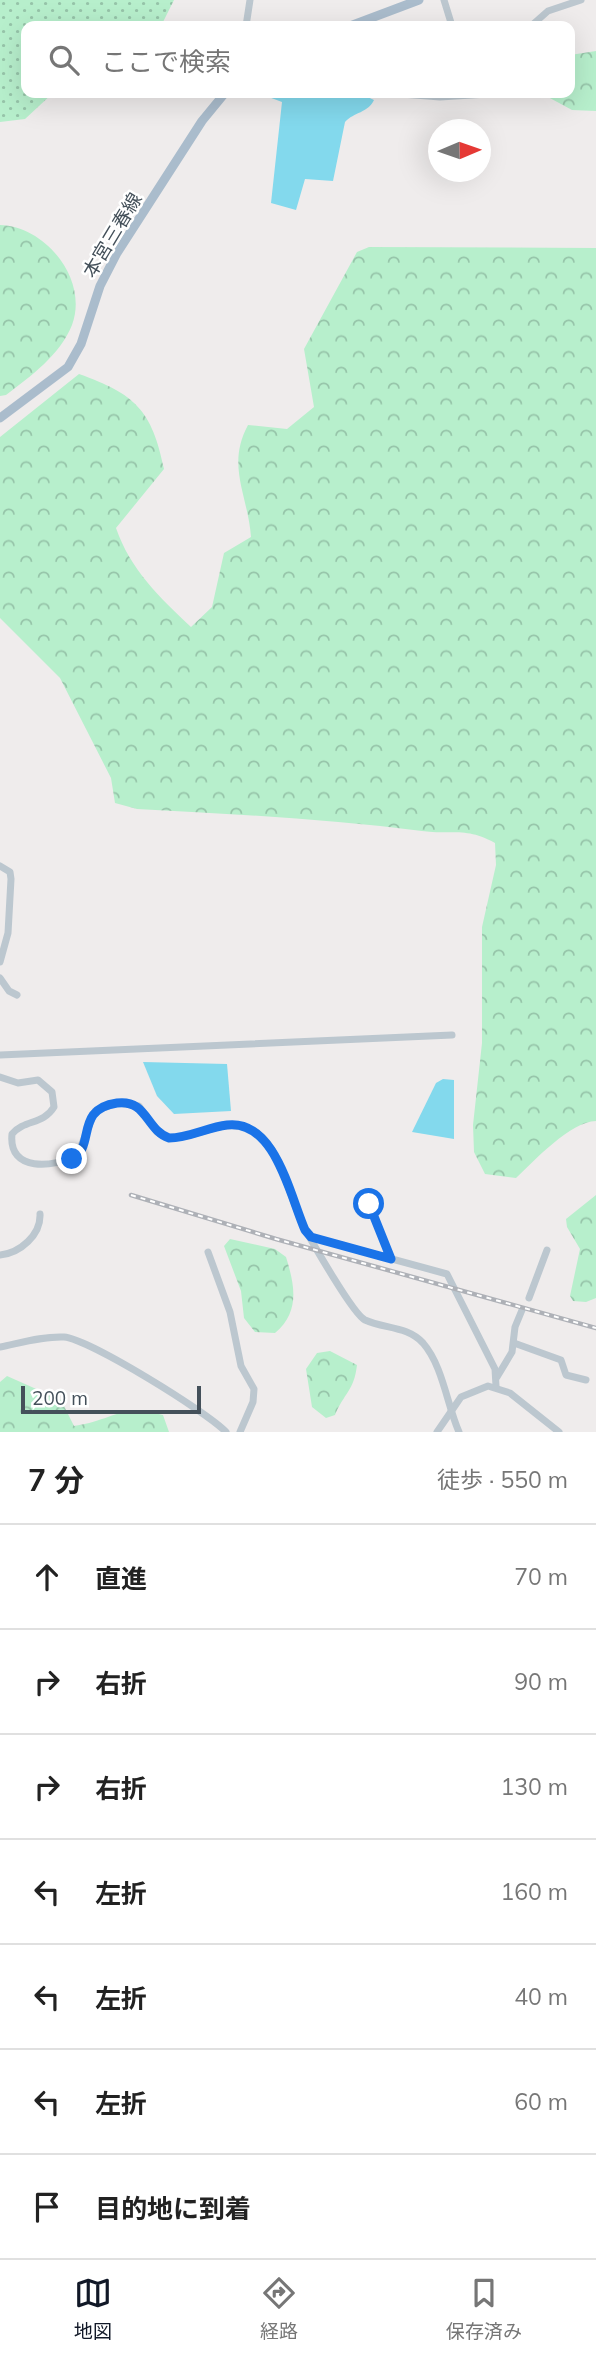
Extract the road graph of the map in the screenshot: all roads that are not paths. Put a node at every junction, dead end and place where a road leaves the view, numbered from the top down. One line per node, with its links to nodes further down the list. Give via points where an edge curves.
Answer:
1 (250, 0): 5 (street)
2 (419, 0): 6 (main road)
3 (444, 0): 7 (street)
4 (581, 0): 8 (street, via 548,11)
5 (247, 21)
6 (363, 21)
7 (450, 21)
8 (537, 21)
9 (221, 98): 10 (main road, 本宮三春線, via 117,253 68,366)
10 (0, 418)
11 (0, 866): 12 (street, via 10,872 11,879 8,933)
12 (0, 962)
13 (0, 978): 14 (street)
14 (16, 995)
15 (452, 1035): 16 (street)
16 (0, 1055)
17 (0, 1077): 20 (street, via 18,1083 38,1080 52,1092 54,1107 49,1116 12,1134 20,1159 39,1166 77,1156 95,1111 117,1103 139,1106 158,1132 169,1138 228,1124 250,1129 268,1143)
18 (369, 1204): 24 (street)
19 (40, 1214): 23 (street, via 33,1236 14,1251)
20 (311, 1237): 24 (street); 32 (street, via 356,1314 403,1329 424,1344)
21 (547, 1250): 25 (street)
22 (208, 1252): 34 (street, via 230,1312 242,1366 254,1389)
23 (0, 1255)
24 (391, 1259): 29 (street, via 447,1274)
25 (529, 1298)
26 (522, 1310): 27 (street)
27 (514, 1343): 29 (street); 30 (street, via 561,1360 566,1375)
28 (0, 1347): 33 (street, via 44,1338 75,1339 105,1353)
29 (497, 1377): 31 (street)
30 (586, 1380)
31 (496, 1386): 32 (street, via 471,1390); 37 (street)
32 (450, 1411): 35 (street); 36 (street)
33 (226, 1432)
34 (240, 1432)
35 (437, 1432)
36 (459, 1432)
37 (558, 1432)

